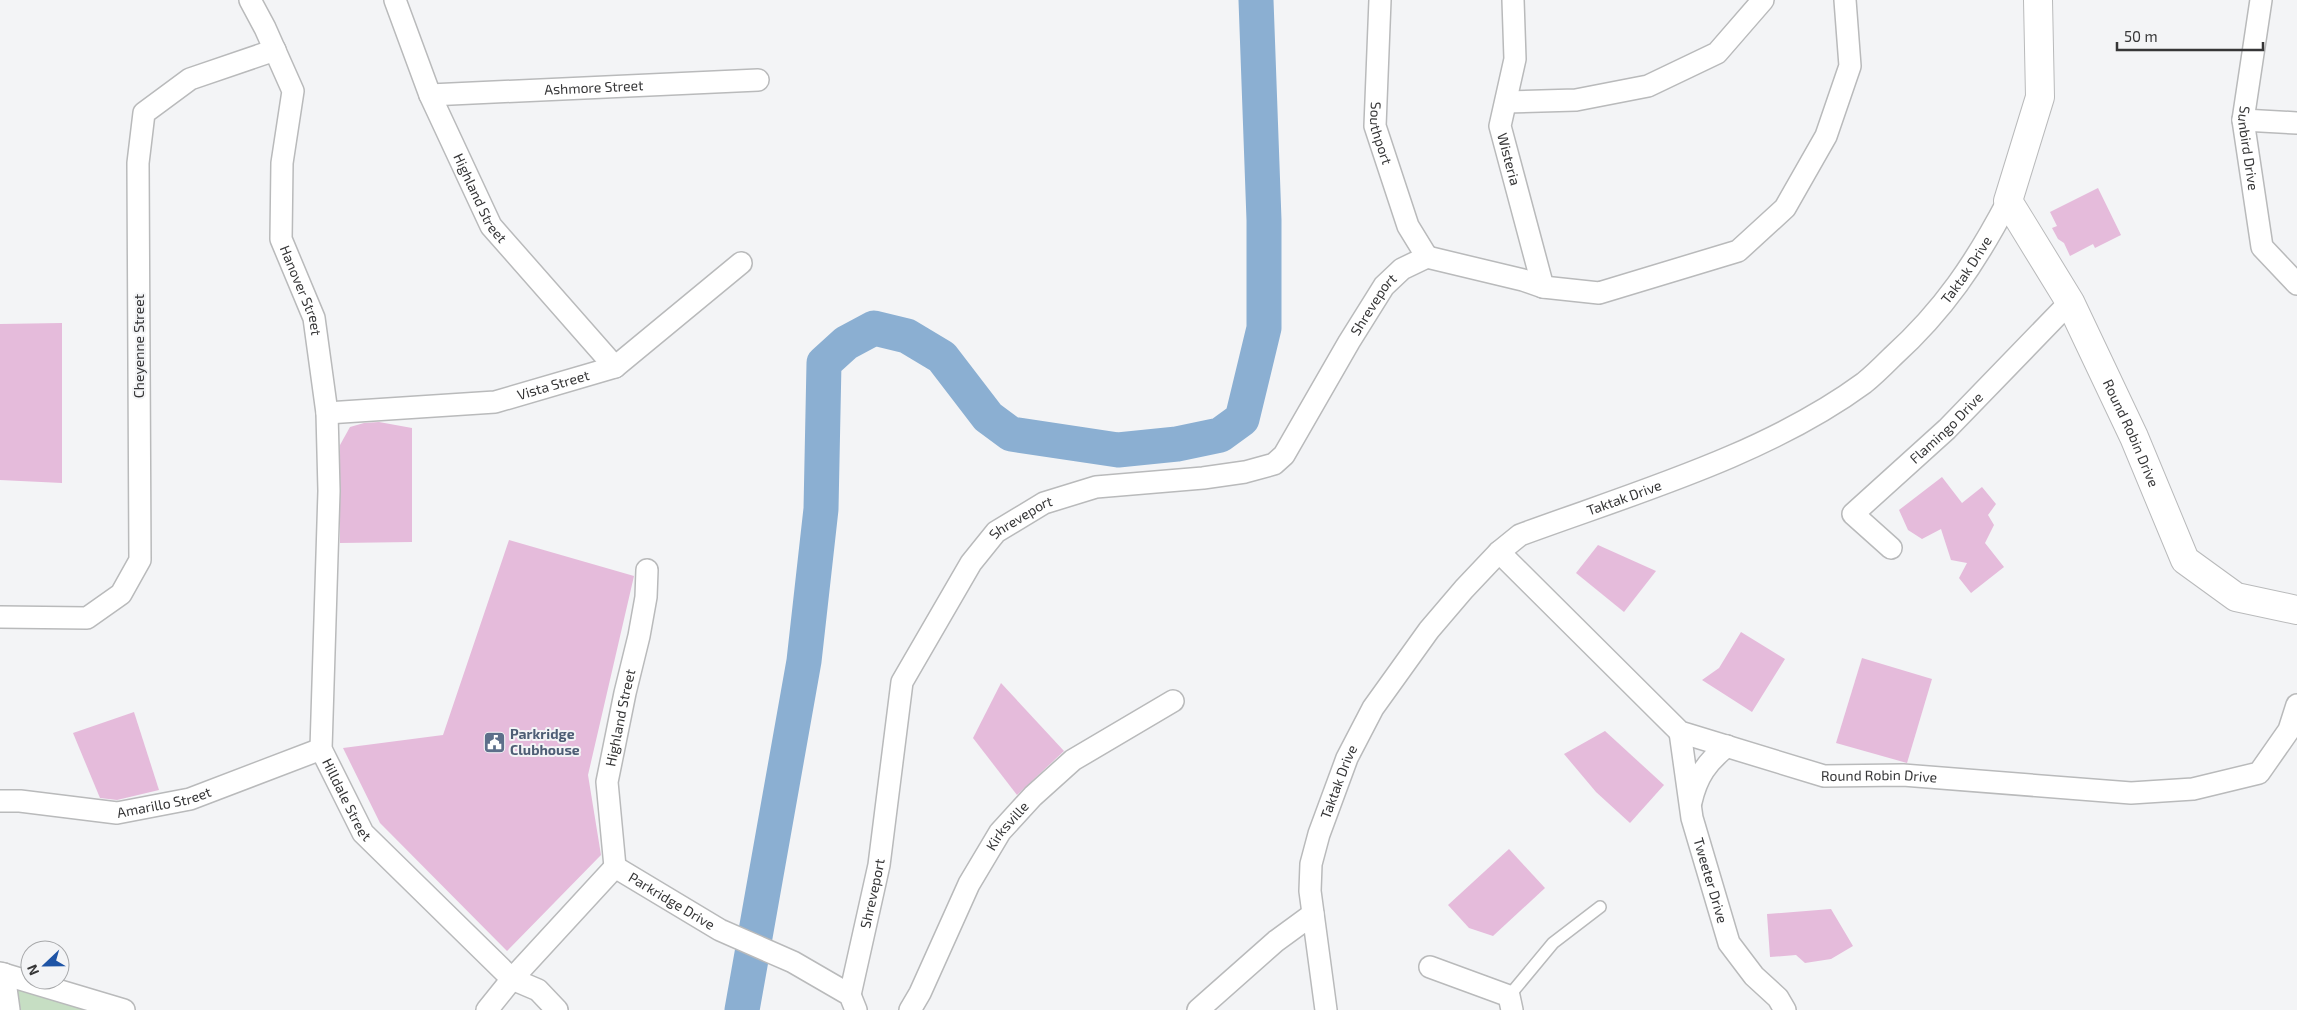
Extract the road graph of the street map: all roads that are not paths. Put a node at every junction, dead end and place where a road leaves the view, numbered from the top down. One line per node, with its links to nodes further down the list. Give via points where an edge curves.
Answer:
1 (250, 0): 9 (street, Hanover Street)
2 (395, 0): 11 (street, Highland Street)
3 (1380, 0): 16 (street, Southport, via 1375,126 1408,226)
4 (1513, 0): 12 (street, Wisteria, via 1515,59)
5 (1763, 0): 12 (street, via 1717,53 1648,86 1576,100)
6 (1845, 0): 19 (street, via 1850,66 1826,136 1785,208 1738,251 1712,260 1599,293)
7 (2038, 0): 15 (street, Taktak Drive, via 2040,98)
8 (2261, 0): 13 (street, Sunbird Drive)
9 (275, 50): 22 (street, Hanover Street, via 293,92 282,163 281,239 314,318); 27 (street, Cheyenne Street, via 190,79 144,113 138,163 140,560 121,594 87,618)
10 (758, 80): 11 (street, Ashmore Street)
11 (430, 95): 21 (street, Highland Street, via 491,226)
12 (1506, 102): 19 (street, Wisteria, via 1500,126)
13 (2243, 120): 14 (street); 18 (street, Sunbird Drive, via 2262,247)
14 (2297, 123)
15 (2008, 201): 20 (street, Round Robin Drive); 24 (street, Taktak Drive, via 1985,246 1953,294 1866,382 1780,434 1688,474 1520,534)
16 (1428, 257): 19 (street); 41 (street, Shreveport, via 1402,269 1384,286 1284,455 1274,464 1203,478 1096,487 1044,502 996,532 970,563 902,682 879,865)
17 (741, 263): 21 (street, Vista Street)
18 (2297, 284)
19 (1543, 286)
20 (2070, 302): 23 (street, Flamingo Drive, via 1947,429 1853,514); 26 (street, Round Robin Drive, via 2134,437 2185,560 2236,597)
21 (615, 367): 22 (street, Vista Street, via 494,402)
22 (327, 413): 32 (street, Hilldale Street, via 329,491)
23 (1891, 548)
24 (1499, 552): 30 (street, Round Robin Drive); 37 (street, Taktak Drive, via 1429,630 1373,708 1351,750 1311,864)
25 (647, 570): 35 (street, Highland Street, via 639,636 607,782)
26 (2297, 610)
27 (0, 617)
28 (1172, 700): 47 (street, Kirksville, via 1073,760 1000,832 969,884)
29 (2297, 705): 31 (street, Round Robin Drive, via 2289,730 2259,773 2193,789 2131,793 1903,775 1824,776)
30 (1680, 732): 31 (street, Round Robin Drive); 34 (street, Tweeter Drive)
31 (1727, 746): 34 (street, via 1702,771)
32 (322, 749): 33 (street, Amarillo Street, via 190,799 117,813); 40 (street, Hilldale Street, via 363,833)
33 (0, 801)
34 (1690, 807): 50 (street, Tweeter Drive, via 1729,943)
35 (616, 867): 40 (street, Parkridge Drive); 41 (street, Parkridge Drive, via 720,930 793,962)
36 (1600, 907): 42 (lane, via 1554,943)
37 (1313, 914): 48 (street, via 1276,941); 49 (street, Taktak Drive)
38 (1430, 967): 42 (street)
39 (2, 973): 43 (street); 44 (street)
40 (512, 979): 45 (street, Parkridge Drive); 46 (street, Hilldale Street, via 538,990)
41 (853, 1003)
42 (1511, 1003)
43 (9, 1010)
44 (124, 1010)
45 (487, 1010)
46 (556, 1010)
47 (910, 1010)
48 (1198, 1010)
49 (1326, 1010)
50 (1785, 1010)

